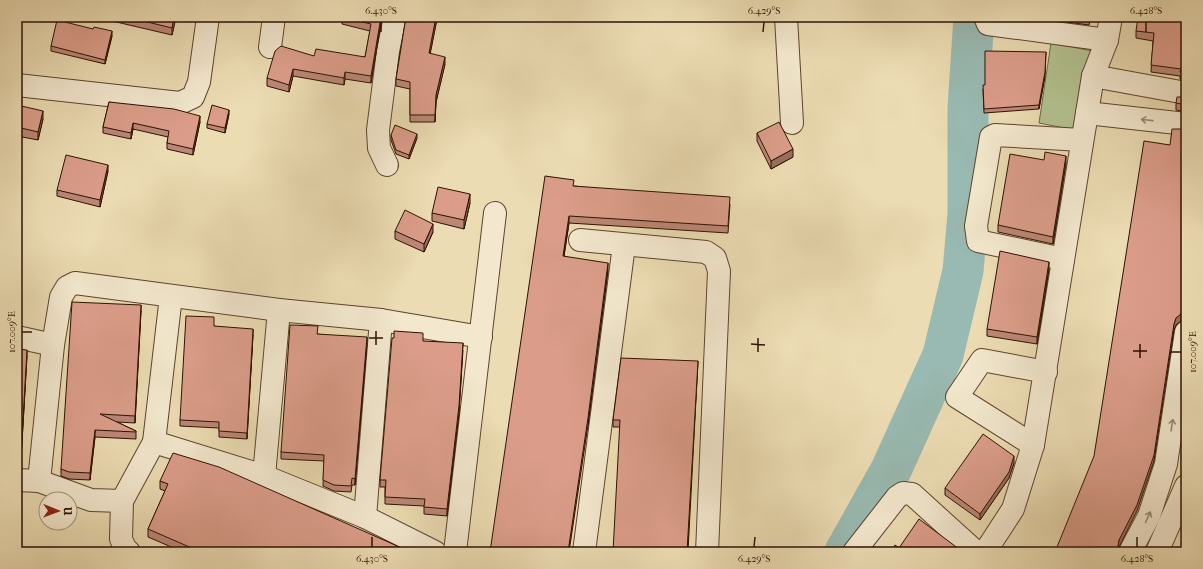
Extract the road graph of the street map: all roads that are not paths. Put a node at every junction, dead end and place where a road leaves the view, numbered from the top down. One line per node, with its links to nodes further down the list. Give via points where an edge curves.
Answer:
1 (208, 17): 10 (street, via 198,82 193,97 180,103)
2 (274, 17): 8 (street)
3 (395, 17): 16 (street, via 378,130 379,148)
4 (786, 17): 13 (street)
5 (984, 17): 7 (street, via 988,24)
6 (1111, 17): 7 (street)
7 (1106, 40): 9 (street)
8 (270, 46)
9 (1093, 76): 11 (street); 12 (street)
10 (17, 85)
11 (1186, 93)
12 (1086, 113): 14 (street, one-way to 12); 15 (street)
13 (792, 123)
14 (1186, 124)
15 (1082, 140): 20 (street); 20 (street, via 995,134 991,137 976,226 978,241)
16 (387, 165)
17 (495, 213): 26 (street)
18 (580, 240): 19 (street)
19 (624, 245): 40 (street); 41 (street, via 706,252 715,258 719,271)
20 (1063, 259): 28 (street)
21 (172, 296): 22 (street); 27 (street, via 75,283 67,287 61,297); 29 (street)
22 (279, 310): 23 (street); 31 (street)
23 (381, 320): 26 (street); 36 (street)
24 (1186, 332): 45 (street, one-way to 24, via 1149,516 1166,464)
25 (17, 337): 27 (street)
26 (481, 338): 39 (street)
27 (53, 345): 33 (street)
28 (1046, 372): 30 (street); 30 (street, via 982,360 957,397)
29 (154, 442): 31 (street); 35 (street)
30 (1033, 445): 44 (street, via 1013,509)
31 (264, 476): 36 (street)
32 (17, 480): 33 (street)
33 (39, 481): 35 (street, via 91,500)
34 (1186, 486): 46 (street)
35 (122, 501): 37 (street, via 121,539)
36 (364, 517): 38 (street)
37 (130, 552)
38 (435, 552)
39 (455, 552)
40 (584, 552)
41 (707, 552)
42 (854, 552): 43 (street, via 897,497 903,493 912,494)
43 (976, 552)
44 (985, 552)
45 (1130, 552)
46 (1157, 552)

